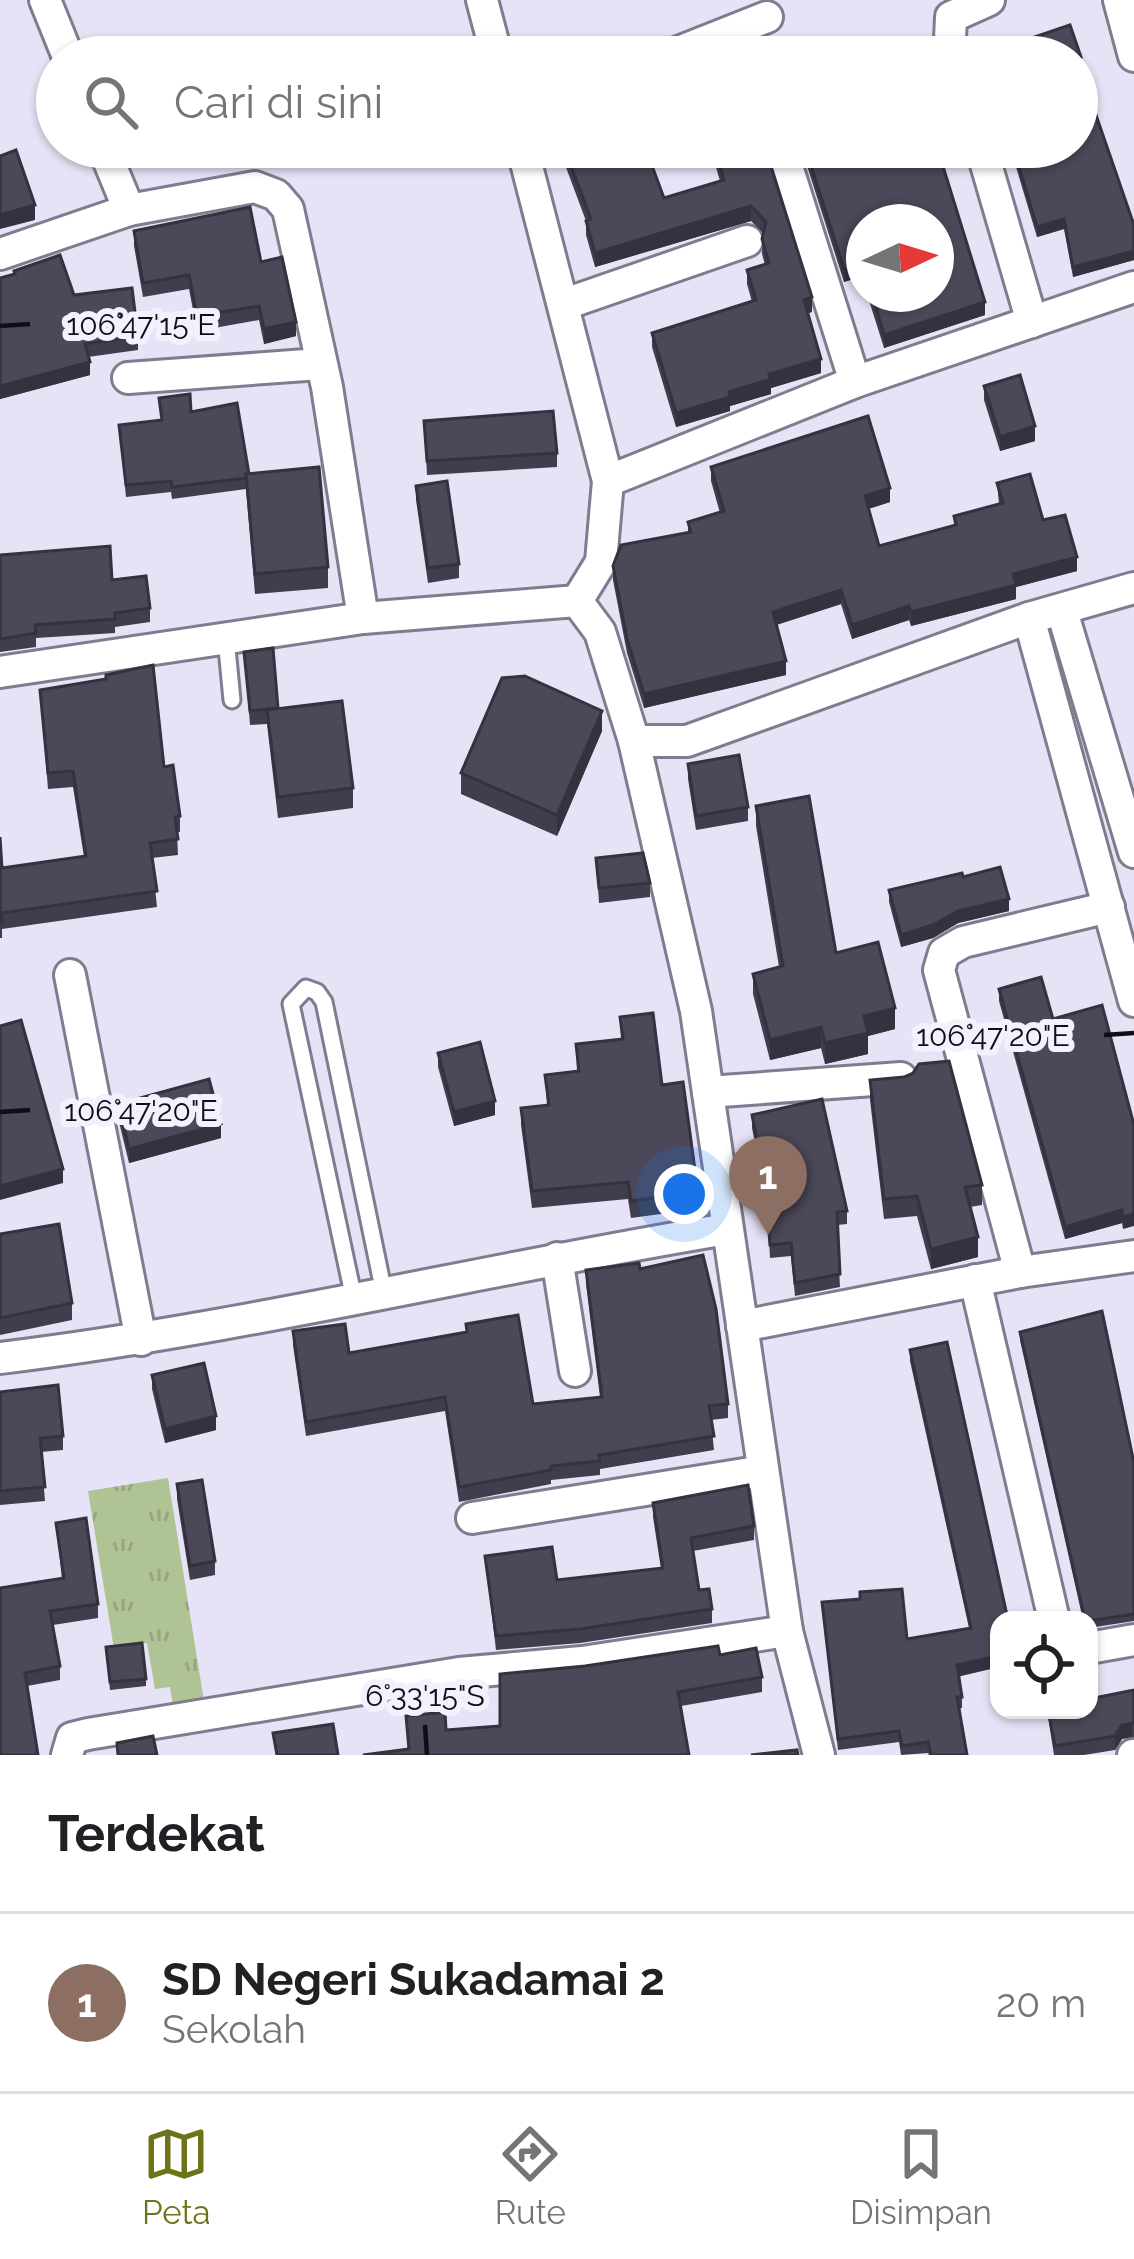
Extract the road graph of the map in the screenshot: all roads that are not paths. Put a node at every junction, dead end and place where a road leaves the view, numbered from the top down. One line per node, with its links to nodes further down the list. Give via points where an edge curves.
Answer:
1 (45, 0): 6 (street)
2 (482, 0): 7 (street)
3 (989, 0): 9 (street, via 951,17)
4 (1119, 0): 10 (street)
5 (767, 17): 8 (street)
6 (60, 36)
7 (491, 36)
8 (719, 36)
9 (950, 36)
10 (1134, 56)
11 (112, 168): 15 (street)
12 (528, 168): 19 (street)
13 (788, 168): 23 (street)
14 (987, 168): 20 (street)
15 (129, 210): 17 (street); 21 (street, via 255,187 276,195 288,209)
16 (747, 241): 19 (street)
17 (0, 254)
18 (1134, 287): 20 (street)
19 (565, 304): 24 (street)
20 (1031, 322): 23 (street)
21 (320, 364): 22 (street); 28 (street)
22 (128, 379)
23 (855, 382): 24 (street)
24 (608, 481): 26 (street, via 601,562)
25 (1134, 588): 27 (street)
26 (577, 601): 28 (street); 33 (street, via 600,632)
27 (1062, 611): 29 (street); 34 (street)
28 (363, 618): 30 (street)
29 (1029, 618): 33 (street, via 687,741); 35 (street)
30 (225, 635): 31 (street); 32 (lane)
31 (0, 671)
32 (232, 700)
33 (634, 741): 40 (street)
34 (1132, 846): 35 (street)
35 (1093, 852): 36 (street)
36 (1109, 907): 38 (street); 44 (street, via 963,942 944,952 939,970)
37 (70, 975): 48 (street)
38 (1134, 1001)
39 (901, 1078): 40 (street)
40 (708, 1092): 41 (street)
41 (727, 1229): 43 (street); 47 (street)
42 (1134, 1256): 44 (street)
43 (557, 1258): 46 (street); 50 (street)
44 (1021, 1272): 45 (street)
45 (975, 1280): 47 (street); 53 (street)
46 (369, 1296): 46 (lane, via 291,1004 306,988 324,1002); 48 (street)
47 (742, 1326): 51 (street)
48 (141, 1340): 49 (street)
49 (0, 1358)
50 (575, 1371)
51 (763, 1471): 52 (street); 54 (street)
52 (472, 1518)
53 (1052, 1611)
54 (788, 1631): 57 (street, via 459,1672 88,1734 72,1738); 58 (street)
55 (1134, 1640): 56 (street)
56 (1098, 1646)
57 (67, 1755)
58 (819, 1755)

